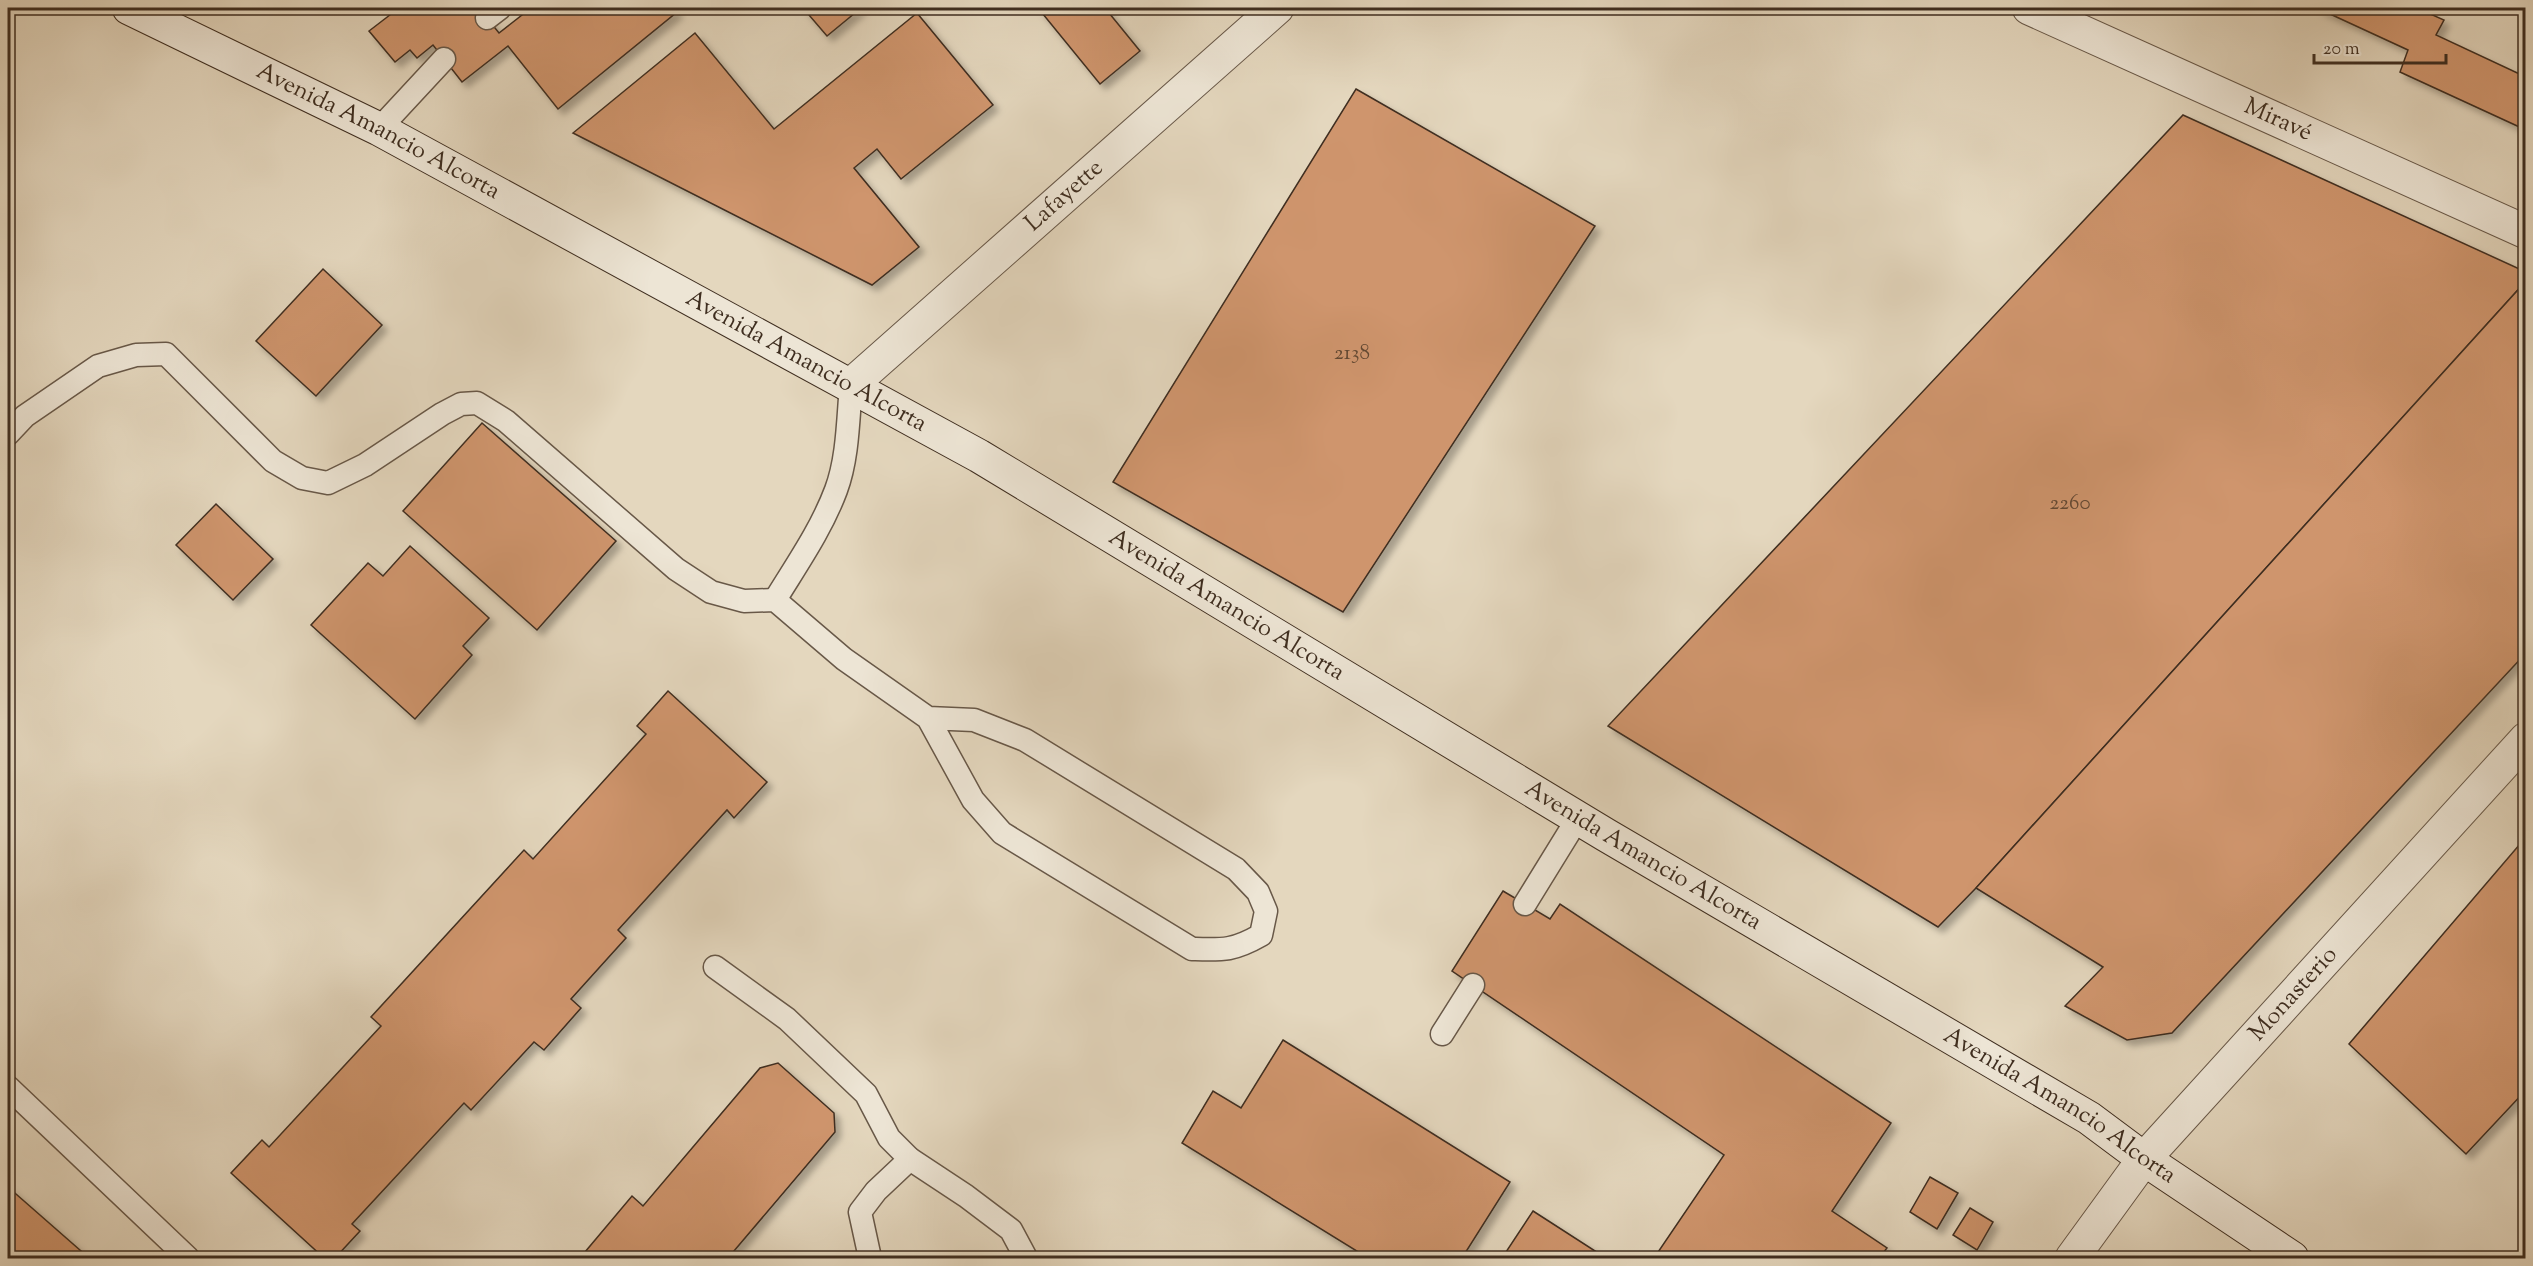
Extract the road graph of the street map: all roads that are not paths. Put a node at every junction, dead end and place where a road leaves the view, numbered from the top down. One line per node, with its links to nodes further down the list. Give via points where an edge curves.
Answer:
1 (129, 8): 5 (main road, Avenida Amancio Alcorta)
2 (1277, 8): 7 (main road, Lafayette)
3 (2029, 8): 6 (main road, Miravé)
4 (444, 59): 5 (lane)
5 (379, 129): 7 (main road, Avenida Amancio Alcorta)
6 (2526, 232)
7 (851, 385): 9 (lane, via 846,443 836,489 813,540); 12 (main road, Avenida Amancio Alcorta, via 989,462)
8 (8, 434): 9 (lane, via 25,416 98,366 136,355 166,354 273,460 302,478 328,483 365,465 442,414 461,404 477,404 506,420 676,569 711,592 744,601)
9 (775, 600): 10 (lane, via 844,659)
10 (928, 718): 10 (lane, via 974,720 1025,740 1236,870 1258,892 1266,911 1261,935 1240,947 1192,949 1002,833 973,800)
11 (2526, 739): 19 (main road, Monasterio)
12 (1578, 818): 13 (lane); 19 (main road, Avenida Amancio Alcorta, via 2079,1112)
13 (1525, 904)
14 (715, 967): 18 (lane, via 787,1019 866,1094 889,1138)
15 (1473, 985): 16 (lane)
16 (1442, 1034)
17 (8, 1087): 20 (lane)
18 (910, 1159): 21 (lane, via 860,1212); 22 (lane, via 1011,1230)
19 (2144, 1159): 23 (main road, Monasterio); 24 (main road, Avenida Amancio Alcorta)
20 (188, 1258)
21 (870, 1258)
22 (1026, 1258)
23 (2073, 1258)
24 (2292, 1258)

